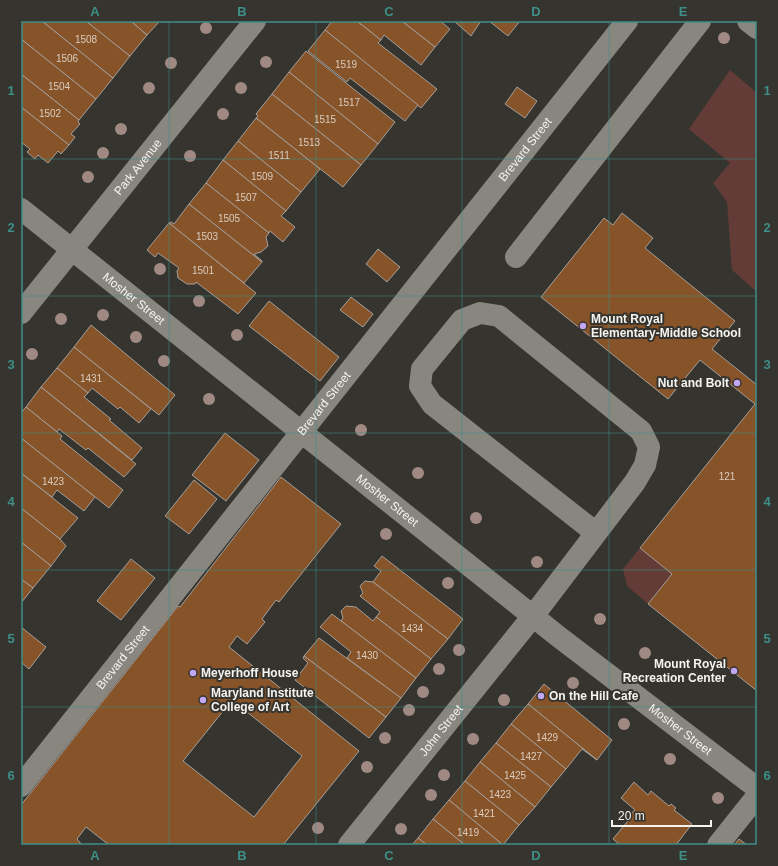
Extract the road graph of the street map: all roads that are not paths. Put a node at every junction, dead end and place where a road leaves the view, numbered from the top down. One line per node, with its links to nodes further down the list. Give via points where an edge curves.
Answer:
1 (255, 21): 7 (street, Park Avenue)
2 (628, 21): 10 (street, Brevard Street)
3 (700, 21): 8 (street)
4 (748, 21): 5 (street)
5 (757, 28)
6 (21, 209): 7 (street, Mosher Street)
7 (72, 249): 9 (street, Park Avenue); 10 (street, Mosher Street)
8 (516, 257)
9 (21, 313)
10 (302, 431): 12 (street, Mosher Street); 13 (street, Brevard Street)
11 (596, 533): 11 (street, John Street, via 645,465 649,447 641,431 499,316 480,313 462,320 422,369 420,386 432,404); 12 (street, John Street)
12 (533, 616): 14 (street, Mosher Street); 16 (street, John Street)
13 (21, 786)
14 (757, 788)
15 (757, 796): 17 (street)
16 (350, 845)
17 (718, 845)

